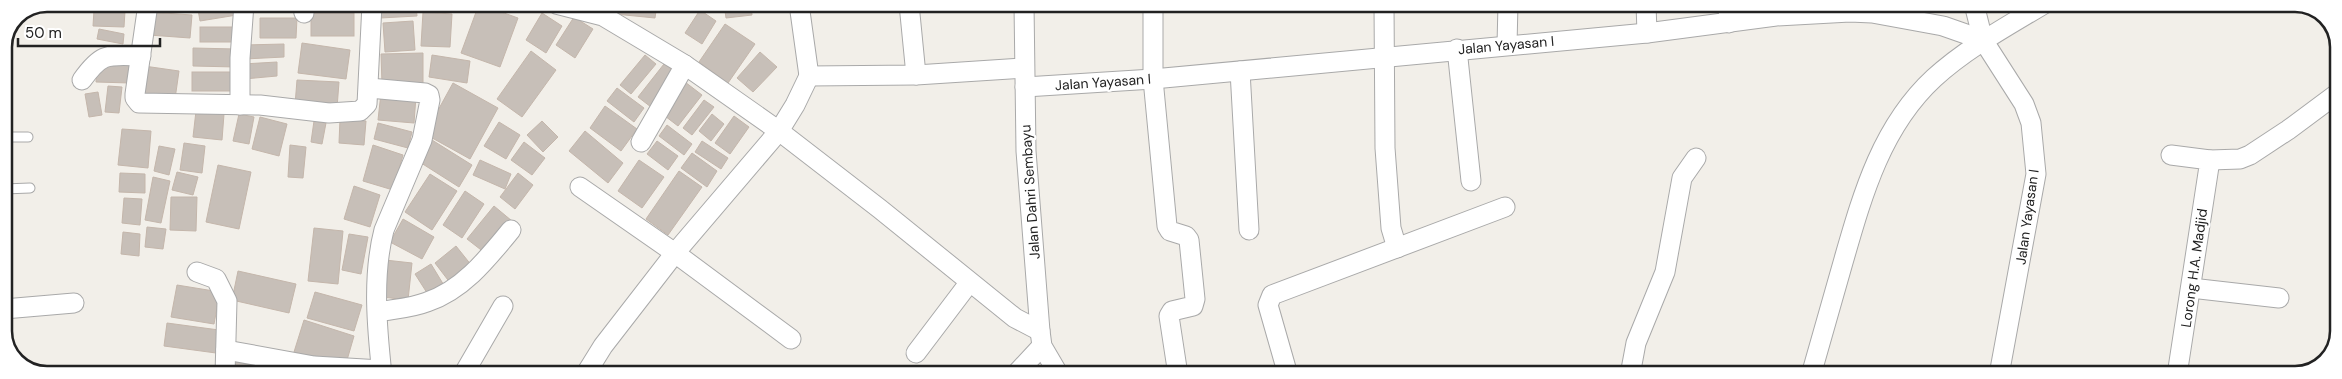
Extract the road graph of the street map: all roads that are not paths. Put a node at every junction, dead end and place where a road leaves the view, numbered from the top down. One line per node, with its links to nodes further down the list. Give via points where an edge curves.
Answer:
1 (147, 12): 20 (street)
2 (243, 12): 32 (street)
3 (372, 12): 30 (street)
4 (606, 12): 22 (street)
5 (800, 12): 26 (street)
6 (910, 12): 25 (street)
7 (1024, 12): 23 (street, Jalan Dahri Sembayu)
8 (1153, 12): 27 (street)
9 (1384, 13): 21 (street)
10 (1508, 13): 18 (street)
11 (1646, 13): 16 (street)
12 (1728, 13): 16 (street, Jalan Yayasan I)
13 (1868, 13): 17 (street, Jalan Yayasan I, via 1928,22)
14 (1976, 13): 17 (street)
15 (2029, 13): 17 (street)
16 (1646, 33): 18 (street, Jalan Yayasan I)
17 (1984, 40): 71 (street, via 1917,96 1877,158 1864,189); 72 (street, Jalan Yayasan I, via 2024,104 2031,123 2036,174)
18 (1507, 45): 19 (street, Jalan Yayasan I)
19 (1457, 50): 21 (street, Jalan Yayasan I); 40 (street)
20 (141, 56): 28 (street, via 105,56 98,59); 32 (street, via 135,98 140,103)
21 (1384, 56): 24 (street, Jalan Yayasan I); 47 (street, via 1389,206)
22 (685, 65): 33 (street); 36 (street)
23 (1024, 68): 25 (street); 29 (street, Jalan Dahri Sembayu)
24 (1240, 71): 27 (street, Jalan Yayasan I); 46 (street)
25 (916, 75): 26 (street)
26 (809, 76): 33 (street)
27 (1153, 79): 29 (street, Jalan Yayasan I); 68 (street, via 1167,226 1170,231 1189,240 1195,298 1193,306 1172,311 1169,316)
28 (82, 80)
29 (1025, 87): 58 (street, Jalan Dahri Sembayu, via 1026,151)
30 (369, 88): 32 (street, via 365,107 355,111 329,113); 56 (street, via 425,93 429,94 430,100 420,146 384,230 377,276)
31 (2329, 100): 39 (street, via 2250,154 2232,160)
32 (240, 105)
33 (779, 131): 48 (street); 50 (street)
34 (12, 137): 35 (lane)
35 (28, 137)
36 (641, 142)
37 (2171, 155): 39 (street)
38 (1696, 158): 70 (street, via 1682,178 1665,272 1636,342)
39 (2210, 160): 51 (street, Lorong H.A. Madjid)
40 (1471, 181)
41 (580, 187): 48 (street)
42 (30, 188): 43 (lane)
43 (12, 189)
44 (1505, 207): 47 (street)
45 (511, 230): 56 (street, via 488,258 449,292 425,303)
46 (1249, 230)
47 (1397, 248): 69 (street, via 1269,298 1269,310)
48 (675, 253): 57 (street); 65 (street)
49 (197, 272): 59 (street, via 216,279 224,294)
50 (969, 283): 58 (street); 60 (street)
51 (2192, 288): 52 (street); 73 (street, Lorong H.A. Madjid)
52 (2279, 298)
53 (74, 303): 55 (street)
54 (503, 306): 64 (street)
55 (13, 308)
56 (378, 312): 63 (street)
57 (791, 338)
58 (1041, 338): 66 (street); 67 (street, Jalan Dahri Sembayu)
59 (226, 350): 61 (street); 62 (street)
60 (916, 353)
61 (225, 366)
62 (294, 366)
63 (382, 366)
64 (468, 366)
65 (591, 366)
66 (1021, 366)
67 (1055, 366)
68 (1177, 366)
69 (1285, 366)
70 (1632, 366)
71 (1814, 366)
72 (2001, 366)
73 (2179, 366)

